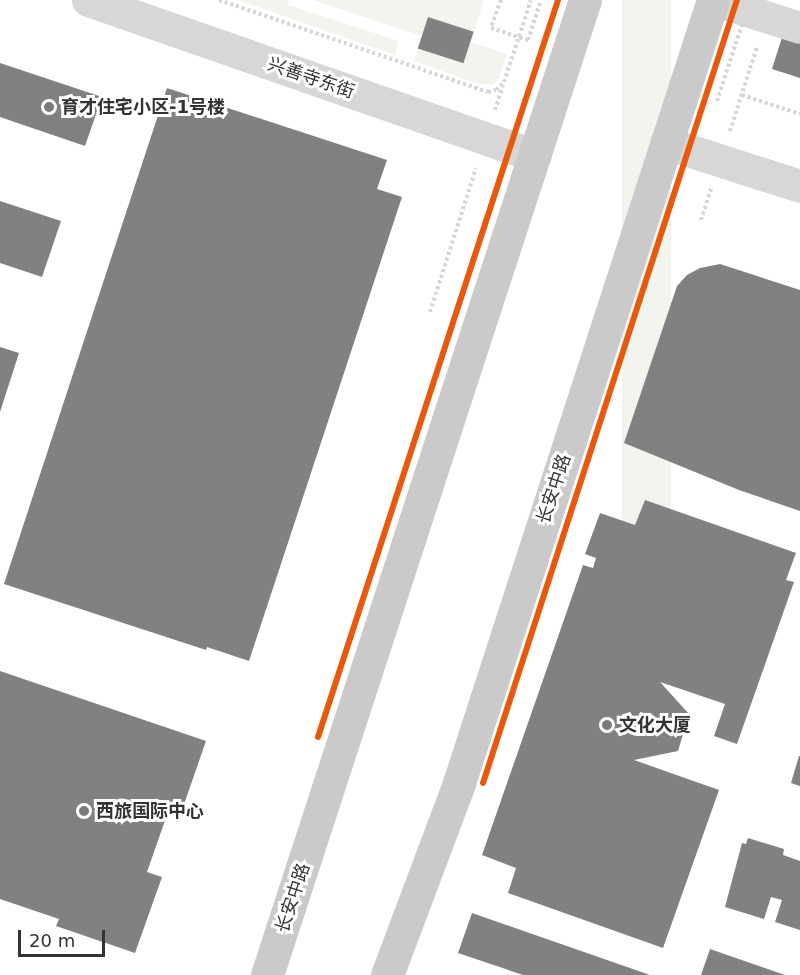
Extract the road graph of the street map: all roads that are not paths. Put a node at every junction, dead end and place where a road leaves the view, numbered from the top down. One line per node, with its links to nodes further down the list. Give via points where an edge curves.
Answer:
1 (88, 0): 7 (street, 兴善寺东街)
2 (585, 0): 7 (main road, 长安中路)
3 (713, 0): 4 (street); 6 (main road, 长安中路)
4 (758, 9): 5 (street)
5 (800, 28)
6 (666, 143): 8 (street); 10 (main road, 长安中路, via 459,783)
7 (535, 156): 9 (main road, 长安中路)
8 (800, 186)
9 (267, 975)
10 (387, 975)

